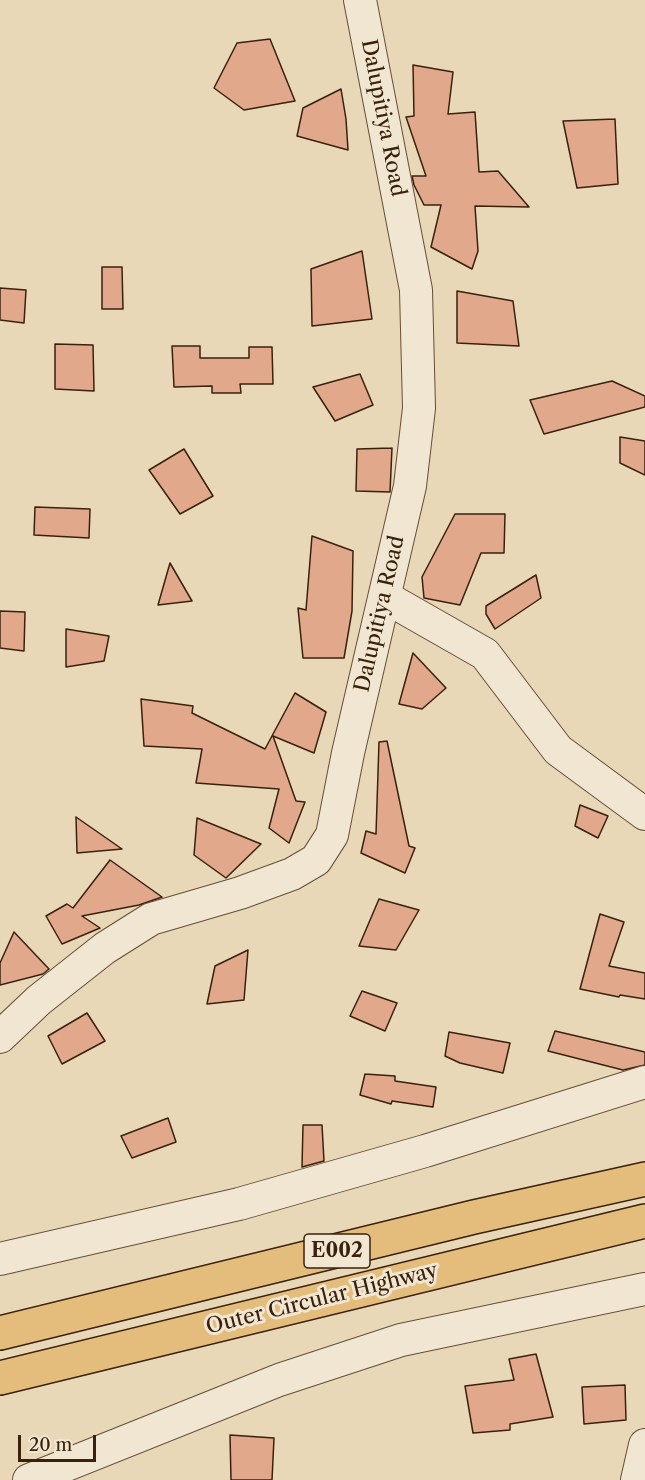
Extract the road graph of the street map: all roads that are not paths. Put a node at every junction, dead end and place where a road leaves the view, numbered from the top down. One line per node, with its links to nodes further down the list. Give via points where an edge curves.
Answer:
1 (360, 0): 2 (street, Dalupitiya Road, via 416,290 419,408 410,486)
2 (385, 597): 3 (street, via 484,654 558,750); 4 (street, Dalupitiya Road, via 332,835 316,860 292,874 151,919 105,948 39,1000)
3 (645, 814)
4 (0, 1037)
5 (645, 1082): 8 (street, via 250,1201)
6 (645, 1179): 10 (highway, Outer Circular Highway / E002)
7 (645, 1221): 11 (highway, Outer Circular Highway / E002)
8 (0, 1259)
9 (645, 1289): 13 (street, via 400,1340 279,1380)
10 (14, 1329)
11 (0, 1378)
12 (645, 1445): 14 (street)
13 (28, 1480)
14 (637, 1480)

